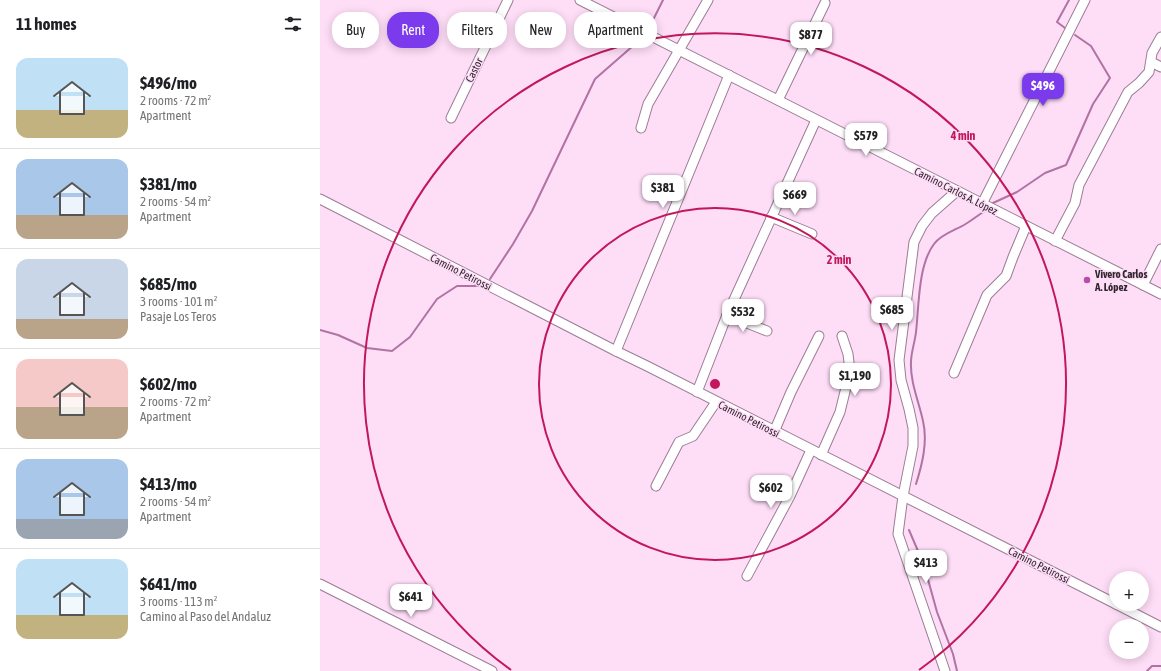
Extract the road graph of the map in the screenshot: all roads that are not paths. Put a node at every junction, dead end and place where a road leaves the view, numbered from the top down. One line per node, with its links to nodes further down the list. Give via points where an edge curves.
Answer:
1 (508, 0): 12 (street, Castor)
2 (580, 0): 7 (street, Camino Carlos A. López)
3 (708, 0): 7 (street)
4 (1086, 0): 17 (street)
5 (825, 3): 11 (street)
6 (1161, 37): 8 (street, via 1152,53)
7 (679, 51): 10 (street, Camino Carlos A. López); 14 (street, via 648,104)
8 (1151, 62): 9 (street); 21 (street, via 1149,72 1128,92 1079,185 1075,203)
9 (1161, 67)
10 (729, 75): 11 (street, Camino Carlos A. López); 29 (street)
11 (778, 100): 13 (street, Camino Carlos A. López)
12 (451, 118)
13 (816, 120): 15 (street, Camino Carlos A. López); 18 (street)
14 (641, 128)
15 (957, 191): 17 (street, Camino Carlos A. López); 37 (street, via 932,213 914,242 899,360 901,380 914,428)
16 (320, 199): 29 (street, Camino Petirossi)
17 (982, 204): 19 (street, Camino Carlos A. López)
18 (771, 217): 20 (street); 25 (street)
19 (1026, 226): 21 (street, Camino Carlos A. López); 30 (street, via 1006,276 987,295)
20 (812, 234)
21 (1055, 241): 23 (street, Camino Carlos A. López)
22 (1161, 249): 23 (street)
23 (1143, 285): 24 (street, Camino Carlos A. López)
24 (1161, 294)
25 (727, 315): 26 (street); 31 (street)
26 (767, 331)
27 (819, 336): 33 (street)
28 (842, 336): 35 (street, via 850,372 840,412)
29 (616, 351): 31 (street, Camino Petirossi)
30 (954, 373)
31 (697, 392): 32 (street, Camino Petirossi)
32 (716, 402): 33 (street, Camino Petirossi); 36 (street, via 693,436 679,442)
33 (774, 432): 34 (street, Camino Petirossi)
34 (810, 450): 35 (street, Camino Petirossi); 38 (street, via 790,496)
35 (821, 455): 37 (street, Camino Petirossi)
36 (656, 486)
37 (903, 496): 40 (street, Camino Petirossi); 44 (street, via 898,534)
38 (747, 576)
39 (320, 584): 43 (street)
40 (1109, 600)
41 (1130, 611): 42 (street, Camino Petirossi)
42 (1161, 627)
43 (492, 671)
44 (945, 671)

